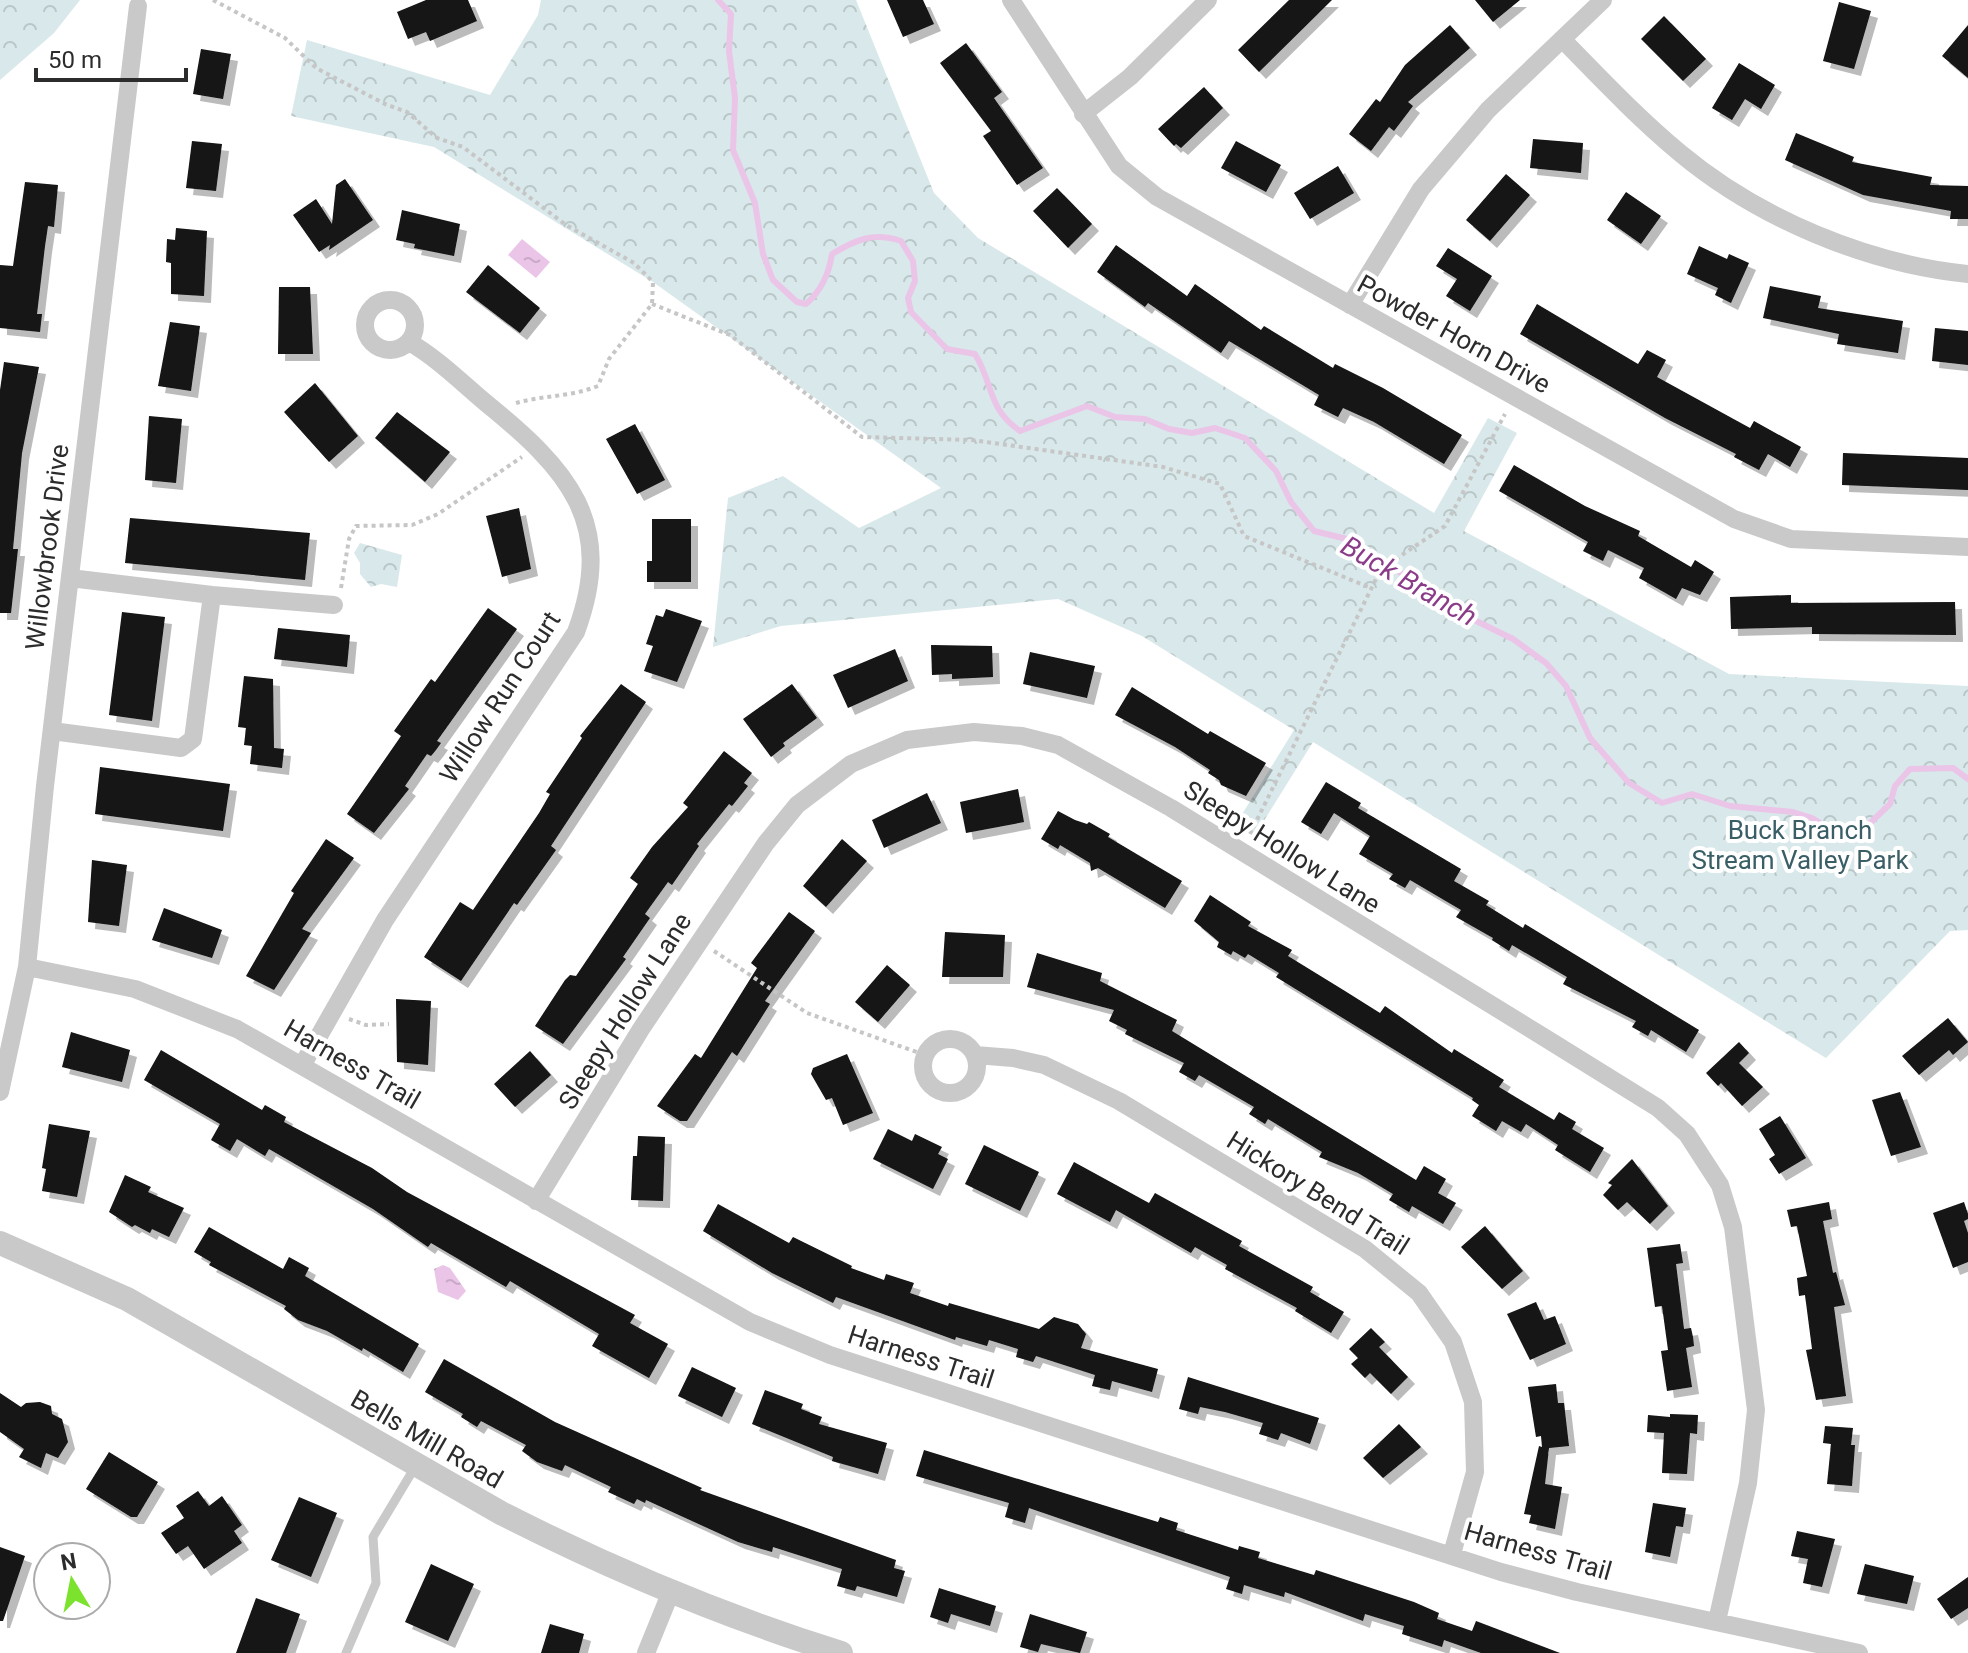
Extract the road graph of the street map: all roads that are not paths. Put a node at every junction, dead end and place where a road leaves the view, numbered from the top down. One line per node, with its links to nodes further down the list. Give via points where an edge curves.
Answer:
1 (1011, 0): 6 (street, Powder Horn Drive)
2 (1208, 0): 6 (street, via 1130,77)
3 (1603, 0): 5 (street)
4 (138, 6): 11 (street, Willowbrook Drive)
5 (1562, 39): 7 (street, via 1680,154 1746,198 1858,250); 8 (street, via 1488,110 1421,189)
6 (1083, 114): 8 (street, Powder Horn Drive, via 1137,184)
7 (1968, 274)
8 (1350, 305): 10 (street, Powder Horn Drive, via 1762,531 1791,539)
9 (409, 342): 17 (street, Willow Run Court, via 537,446 572,489 585,524 591,571 576,632 385,920)
10 (1968, 547)
11 (70, 578): 12 (street); 14 (street, Willowbrook Drive)
12 (212, 595): 13 (street); 14 (street, via 189,746)
13 (334, 605)
14 (52, 731): 15 (street, Willowbrook Drive)
15 (27, 967): 17 (street, Harness Trail, via 97,978 184,1005); 18 (street, Willowbrook Drive)
16 (975, 1055): 16 (street, Hickory Bend Trail, via 970,1047 950,1039 931,1046 923,1065 931,1084 950,1092 969,1085 977,1066); 22 (street, Hickory Bend Trail, via 1044,1065 1119,1101 1365,1249 1419,1293 1453,1342 1473,1402 1475,1472)
17 (303, 1064): 19 (street, Harness Trail)
18 (0, 1092)
19 (536, 1201): 22 (street, Harness Trail, via 750,1322 830,1355); 24 (street, Sleepy Hollow Lane, via 698,941 766,843 812,791 876,751 947,732 1022,736 1058,745 1240,850 1658,1108 1687,1134 1720,1185 1733,1227 1756,1410 1748,1483)
20 (0, 1243): 21 (street, Bells Mill Road, via 127,1299)
21 (416, 1465): 23 (street, Bells Mill Road, via 526,1526); 25 (lane, via 373,1537 376,1583)
22 (1452, 1554): 24 (street, Harness Trail, via 1577,1592)
23 (670, 1594): 26 (street); 27 (street, Bells Mill Road)
24 (1717, 1621): 28 (street, Harness Trail)
25 (346, 1653)
26 (646, 1653)
27 (841, 1653)
28 (1859, 1653)

